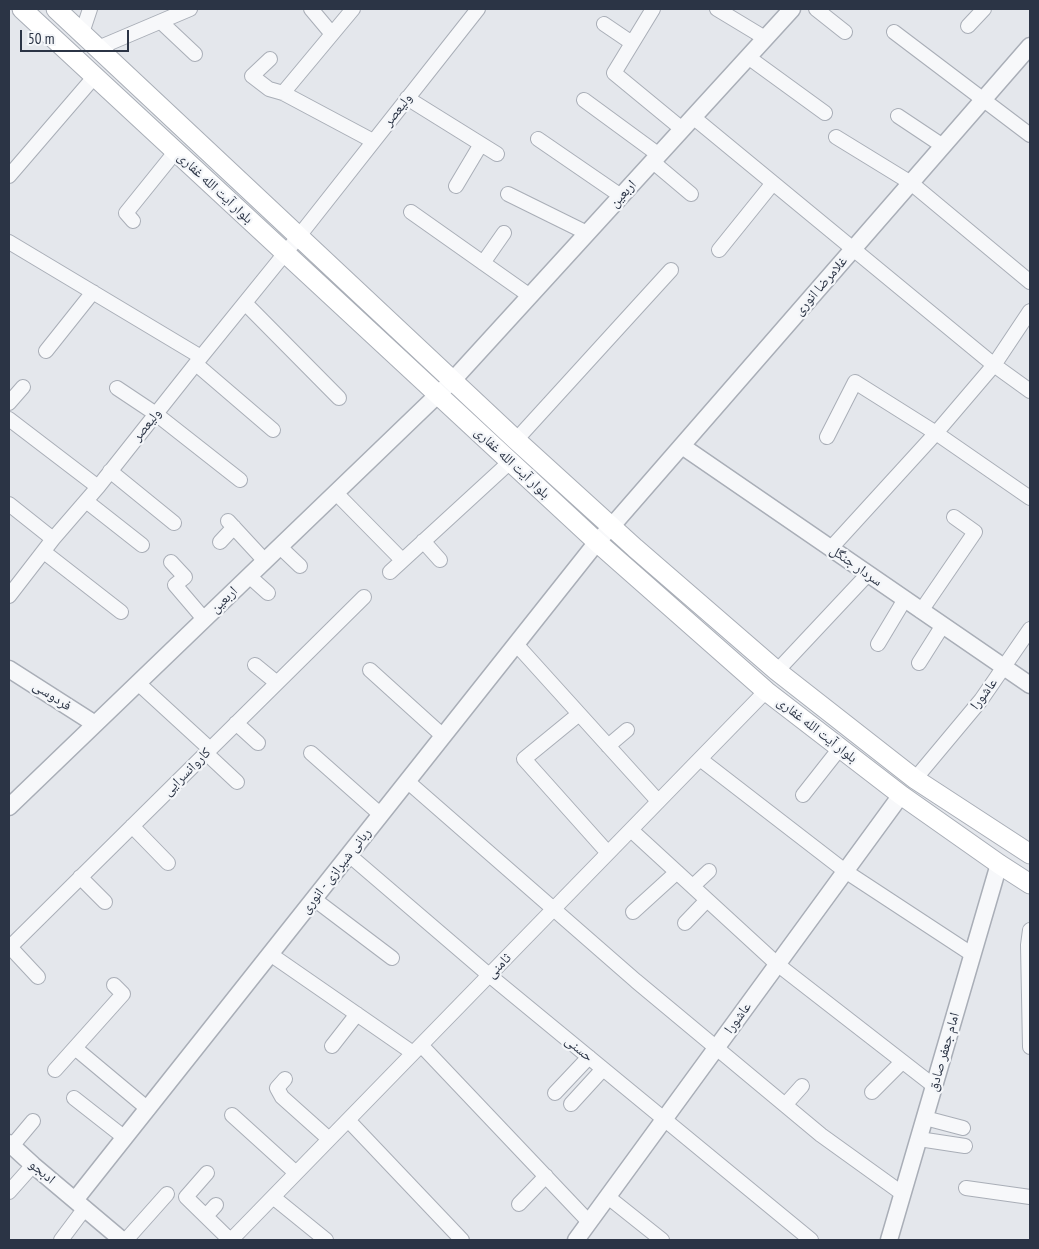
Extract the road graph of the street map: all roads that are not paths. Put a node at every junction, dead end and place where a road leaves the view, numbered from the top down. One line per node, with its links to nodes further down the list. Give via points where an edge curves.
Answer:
1 (22, 9): 27 (main road, بلوار آیت الله غفاری)
2 (56, 9): 18 (main road, بلوار آیت الله غفاری)
3 (90, 9): 18 (street)
4 (190, 9): 13 (street)
5 (310, 9): 19 (street)
6 (353, 9): 19 (street)
7 (478, 9): 29 (street, ولیعصر)
8 (653, 9): 21 (street)
9 (717, 9): 20 (street)
10 (792, 9): 20 (street, اربعین)
11 (816, 9): 16 (street)
12 (984, 9): 15 (street)
13 (161, 22): 23 (street); 24 (street)
14 (604, 24): 21 (street)
15 (968, 26)
16 (845, 32)
17 (894, 32): 31 (street)
18 (82, 33): 23 (main road, بلوار آیت الله غفاری)
19 (332, 34): 28 (street)
20 (765, 38): 25 (street, اربعین)
21 (632, 43): 34 (street, via 614,73)
22 (1030, 46): 31 (street, غلامرضا انوری)
23 (98, 48): 55 (main road, بلوار آیت الله غفاری)
24 (195, 54)
25 (748, 57): 32 (street); 34 (street, اربعین)
26 (270, 59): 28 (street, via 252,76 269,89)
27 (95, 76): 41 (main road, بلوار آیت الله غفاری); 44 (street)
28 (282, 93): 38 (street)
29 (407, 98): 38 (street, ولیعصر); 39 (street)
30 (584, 100): 43 (street)
31 (983, 100): 35 (street); 40 (street, غلامرضا انوری)
32 (825, 113)
33 (898, 116): 40 (street)
34 (688, 123): 43 (street, اربعین); 45 (street)
35 (1030, 135)
36 (836, 137): 46 (street)
37 (538, 139): 50 (street)
38 (373, 142): 55 (street, ولیعصر)
39 (481, 144): 42 (street); 47 (street)
40 (943, 146): 46 (street, غلامرضا انوری)
41 (176, 151): 52 (street, via 126,212); 59 (main road, بلوار آیت الله غفاری)
42 (496, 154)
43 (656, 159): 49 (street); 50 (street, اربعین)
44 (9, 176)
45 (773, 183): 57 (street); 58 (street)
46 (911, 183): 57 (street, غلامرضا انوری); 62 (street)
47 (456, 186)
48 (508, 194): 54 (street)
49 (691, 194)
50 (621, 196): 54 (street, اربعین)
51 (411, 212): 60 (street)
52 (133, 221)
53 (504, 233): 60 (street)
54 (587, 233): 64 (street, اربعین)
55 (299, 236): 59 (street, ولیعصر); 70 (main road, بلوار آیت الله غفاری)
56 (9, 242): 63 (street)
57 (853, 249): 69 (street); 83 (street, غلامرضا انوری)
58 (719, 250)
59 (285, 253): 65 (street, ولیعصر); 74 (main road, بلوار آیت الله غفاری)
60 (483, 263): 64 (street)
61 (671, 270): 82 (street)
62 (1030, 282)
63 (93, 292): 67 (street); 68 (street)
64 (530, 296): 70 (street, اربعین)
65 (245, 303): 68 (street, ولیعصر); 75 (street)
66 (1030, 311): 69 (street)
67 (46, 351)
68 (198, 360): 77 (street, ولیعصر); 79 (street)
69 (994, 365): 73 (street); 80 (street)
70 (453, 380): 74 (street, اربعین); 82 (main road, بلوار آیت الله غفاری)
71 (23, 387): 76 (street)
72 (117, 388): 77 (street)
73 (1030, 391)
74 (438, 394): 84 (main road, بلوار آیت الله غفاری); 88 (street, اربعین)
75 (339, 398)
76 (9, 403)
77 (156, 414): 85 (street, ولیعصر); 86 (street)
78 (9, 419): 87 (street)
79 (274, 430)
80 (936, 433): 81 (street, via 855,382); 89 (street); 101 (street)
81 (827, 438)
82 (516, 440): 94 (main road, بلوار آیت الله غفاری)
83 (682, 446): 94 (street, غلامرضا انوری); 101 (street, سردار جنگل)
84 (511, 461): 96 (street); 98 (main road, بلوار آیت الله غفاری)
85 (110, 471): 87 (street, ولیعصر); 93 (street)
86 (240, 480)
87 (98, 487): 90 (street, ولیعصر)
88 (336, 492): 100 (street, اربعین); 103 (street)
89 (1030, 498)
90 (86, 501): 95 (street, ولیعصر); 99 (street)
91 (9, 504): 95 (street)
92 (954, 517): 115 (street, via 974,532)
93 (174, 523)
94 (611, 527): 98 (street, غلامرضا انوری); 127 (main road, بلوار آیت الله غفاری)
95 (53, 540): 102 (street, ولیعصر)
96 (423, 541): 103 (street); 104 (street)
97 (220, 542): 105 (street, via 231,524)
98 (596, 542): 120 (street, ربانی شیرازی - انوری); 131 (main road, بلوار آیت الله غفاری)
99 (142, 545)
100 (280, 547): 105 (street, اربعین); 107 (street)
101 (831, 548): 109 (street, سردار جنگل)
102 (44, 552): 111 (street, ولیعصر); 116 (street)
103 (402, 560): 108 (street)
104 (440, 560)
105 (265, 561): 110 (street, اربعین)
106 (171, 562): 117 (street, via 185,577 175,585)
107 (300, 566)
108 (390, 572)
109 (868, 574): 114 (street, سردار جنگل); 127 (street)
110 (249, 576): 112 (street); 117 (street, اربعین)
111 (11, 589)
112 (268, 593)
113 (364, 597): 129 (street, کاروانسرایی)
114 (905, 599): 115 (street, سردار جنگل); 121 (street)
115 (921, 611): 118 (street, سردار جنگل)
116 (121, 612)
117 (204, 619): 128 (street, اربعین)
118 (942, 625): 122 (street); 125 (street, سردار جنگل)
119 (1030, 629): 125 (street, عاشورا)
120 (516, 644): 132 (street); 136 (street, ربانی شیرازی - انوری)
121 (878, 644)
122 (919, 663)
123 (255, 665): 129 (street)
124 (9, 668): 134 (street, فردوسی)
125 (1004, 668): 130 (street, سردار جنگل); 143 (street, عاشورا)
126 (370, 670): 136 (street)
127 (777, 671): 143 (main road, بلوار آیت الله غفاری)
128 (138, 683): 134 (street, اربعین); 140 (street)
129 (277, 683): 133 (street, کاروانسرایی)
130 (1030, 685)
131 (766, 691): 139 (main road, بلوار آیت الله غفاری); 142 (street, ثامنی)
132 (579, 714): 138 (street); 153 (street, via 524,758)
133 (236, 723): 137 (street); 140 (street, کاروانسرایی)
134 (95, 724): 149 (street, اربعین)
135 (627, 730): 138 (street)
136 (443, 736): 144 (street, ربانی شیرازی - انوری)
137 (258, 743)
138 (608, 746): 148 (street)
139 (840, 748): 146 (street); 147 (main road, بلوار آیت الله غفاری)
140 (208, 751): 145 (street); 151 (street, کاروانسرایی)
141 (311, 753): 150 (street)
142 (700, 759): 148 (street, ثامنی); 159 (street)
143 (915, 779): 147 (main road); 154 (main road, بلوار آیت الله غفاری)
144 (407, 781): 150 (street, ربانی شیرازی - انوری); 167 (street)
145 (237, 782)
146 (803, 795)
147 (901, 795): 157 (main road, بلوار آیت الله غفاری); 159 (street, عاشورا)
148 (658, 802): 152 (street, ثامنی)
149 (9, 806)
150 (381, 815): 155 (street, ربانی شیرازی - انوری)
151 (132, 826): 156 (street); 161 (street, کاروانسرایی)
152 (631, 830): 153 (street, ثامنی); 160 (street)
153 (608, 853): 167 (street, ثامنی)
154 (1030, 854)
155 (349, 855): 164 (street, ربانی شیرازی - انوری); 176 (street, حسنی)
156 (168, 863)
157 (999, 864): 162 (main road, بلوار آیت الله غفاری); 173 (street, امام جعفر صادق)
158 (709, 871): 163 (street)
159 (845, 871): 173 (street); 175 (street, عاشورا)
160 (677, 872): 163 (street); 168 (street)
161 (80, 877): 166 (street); 171 (street, کاروانسرایی)
162 (1030, 884)
163 (693, 886): 165 (street)
164 (314, 899): 172 (street, ربانی شیرازی - انوری); 174 (street)
165 (707, 900): 169 (street); 175 (street)
166 (104, 902)
167 (554, 908): 176 (street, ثامنی); 183 (street)
168 (633, 912)
169 (685, 923)
170 (1030, 930): 180 (street)
171 (9, 948): 177 (street)
172 (270, 954): 179 (street); 198 (street, ربانی شیرازی - انوری)
173 (972, 955): 192 (street, امام جعفر صادق)
174 (392, 958)
175 (777, 964): 183 (street, عاشورا); 187 (street)
176 (489, 975): 185 (street, ثامنی); 186 (street, حسنی)
177 (38, 977)
178 (114, 986): 182 (street, via 123,994)
179 (357, 1014): 181 (street); 185 (street)
180 (1030, 1025): 184 (street)
181 (332, 1046)
182 (75, 1048): 189 (street); 198 (street)
183 (716, 1048): 197 (street); 202 (street, عاشورا)
184 (1030, 1048)
185 (417, 1049): 201 (street, ثامنی); 213 (street)
186 (588, 1057): 188 (street, حسنی); 194 (street)
187 (902, 1062): 192 (street); 193 (street)
188 (602, 1069): 196 (street); 202 (street, حسنی)
189 (55, 1070)
190 (284, 1079): 206 (street, via 277,1088 282,1097)
191 (802, 1086): 197 (street)
192 (934, 1086): 200 (street, امام جعفر صادق)
193 (872, 1092)
194 (556, 1093)
195 (74, 1098): 205 (street)
196 (571, 1104)
197 (785, 1105): 217 (street, via 821,1136)
198 (148, 1109): 205 (street, ربانی شیرازی - انوری)
199 (232, 1115): 212 (street)
200 (925, 1118): 204 (street); 207 (street, امام جعفر صادق)
201 (348, 1120): 206 (street, ثامنی); 231 (street)
202 (664, 1120): 219 (street, عاشورا); 234 (street, حسنی)
203 (33, 1122): 208 (street)
204 (963, 1128)
205 (125, 1138): 221 (street, ربانی شیرازی - انوری)
206 (329, 1139): 212 (street, ثامنی)
207 (919, 1139): 209 (street); 217 (street, امام جعفر صادق)
208 (11, 1144): 210 (street, ادبجو)
209 (965, 1146)
210 (33, 1165): 215 (street); 221 (street, ادبجو)
211 (207, 1173): 224 (street, via 186,1197)
212 (296, 1173): 218 (street, ثامنی)
213 (546, 1176): 222 (street); 225 (street)
214 (966, 1188): 220 (street)
215 (9, 1192)
216 (167, 1194): 229 (street)
217 (903, 1194): 235 (street, امام جعفر صادق)
218 (273, 1197): 226 (street, ثامنی); 230 (street)
219 (608, 1197): 225 (street, عاشورا); 233 (street)
220 (1030, 1197)
221 (80, 1204): 227 (street); 228 (street, ادبجو)
222 (519, 1204)
223 (216, 1205): 224 (street)
224 (206, 1216): 226 (street)
225 (589, 1222): 232 (street, عاشورا)
226 (233, 1239)
227 (61, 1240)
228 (122, 1240)
229 (126, 1240)
230 (326, 1240)
231 (462, 1240)
232 (576, 1240)
233 (662, 1240)
234 (811, 1240)
235 (889, 1240)

